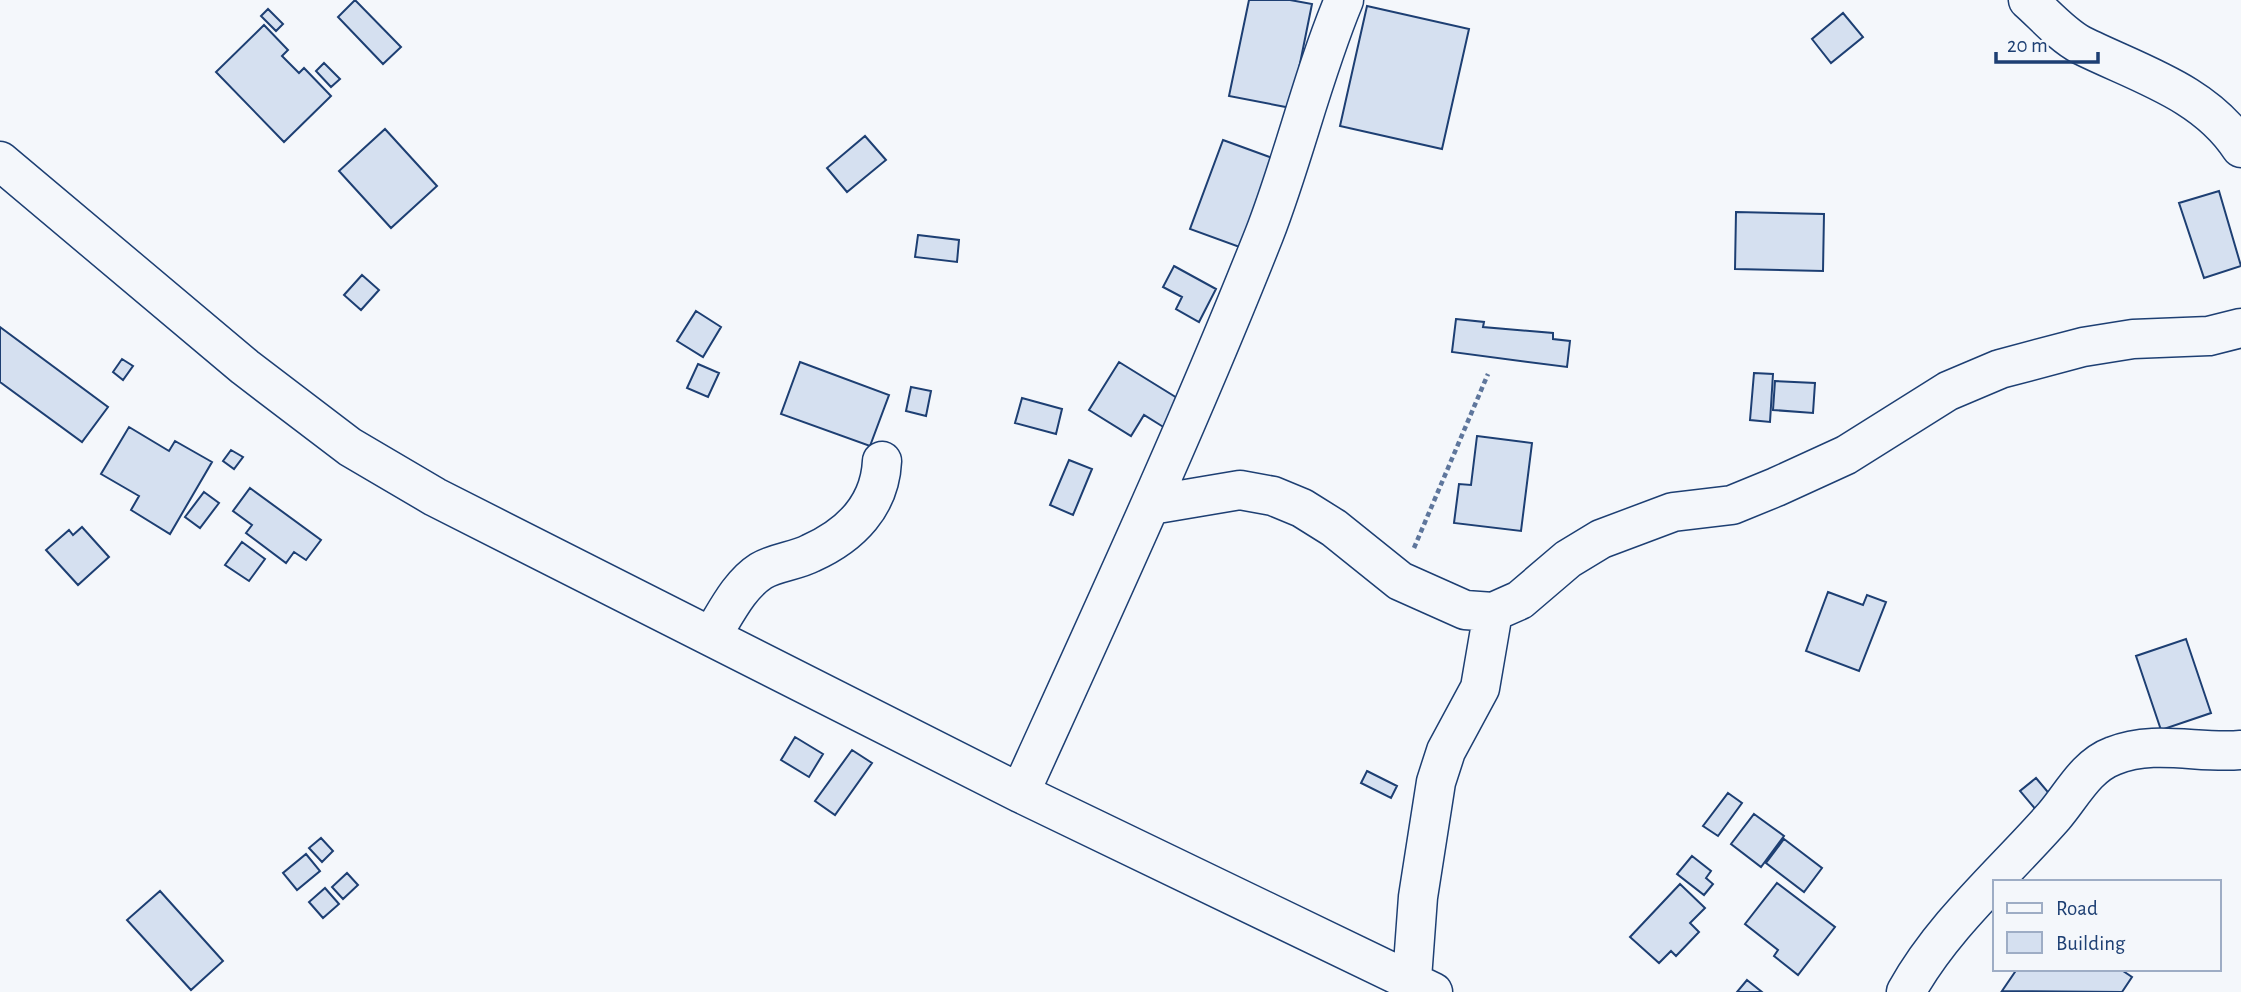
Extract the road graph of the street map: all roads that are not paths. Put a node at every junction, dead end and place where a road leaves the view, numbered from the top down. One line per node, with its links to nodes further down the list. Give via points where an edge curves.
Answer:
1 (1344, 0): 7 (street, via 1265,232)
2 (2028, 0): 3 (street, via 2078,43 2146,73 2199,104)
3 (2241, 148)
4 (0, 161): 9 (street, via 246,368 350,447 435,497)
5 (2241, 328): 8 (street, via 2209,336 2133,339 2083,347 2000,369 1948,391 1846,455 1776,487 1732,505 1673,512 1601,539 1568,559 1520,600)
6 (882, 461): 9 (street, via 872,505 853,526 813,553 762,570 747,582)
7 (1151, 505): 8 (street, via 1240,490 1273,496 1334,528 1400,581 1465,610); 11 (street)
8 (1493, 612): 14 (street, via 1480,688 1446,751 1436,782 1418,897)
9 (712, 635): 11 (street)
10 (2241, 750): 12 (street, via 2148,747 2112,756 2088,772)
11 (1020, 793): 14 (street)
12 (1994, 880)
13 (1993, 881): 15 (street, via 1921,965)
14 (1419, 988)
15 (1906, 992)

